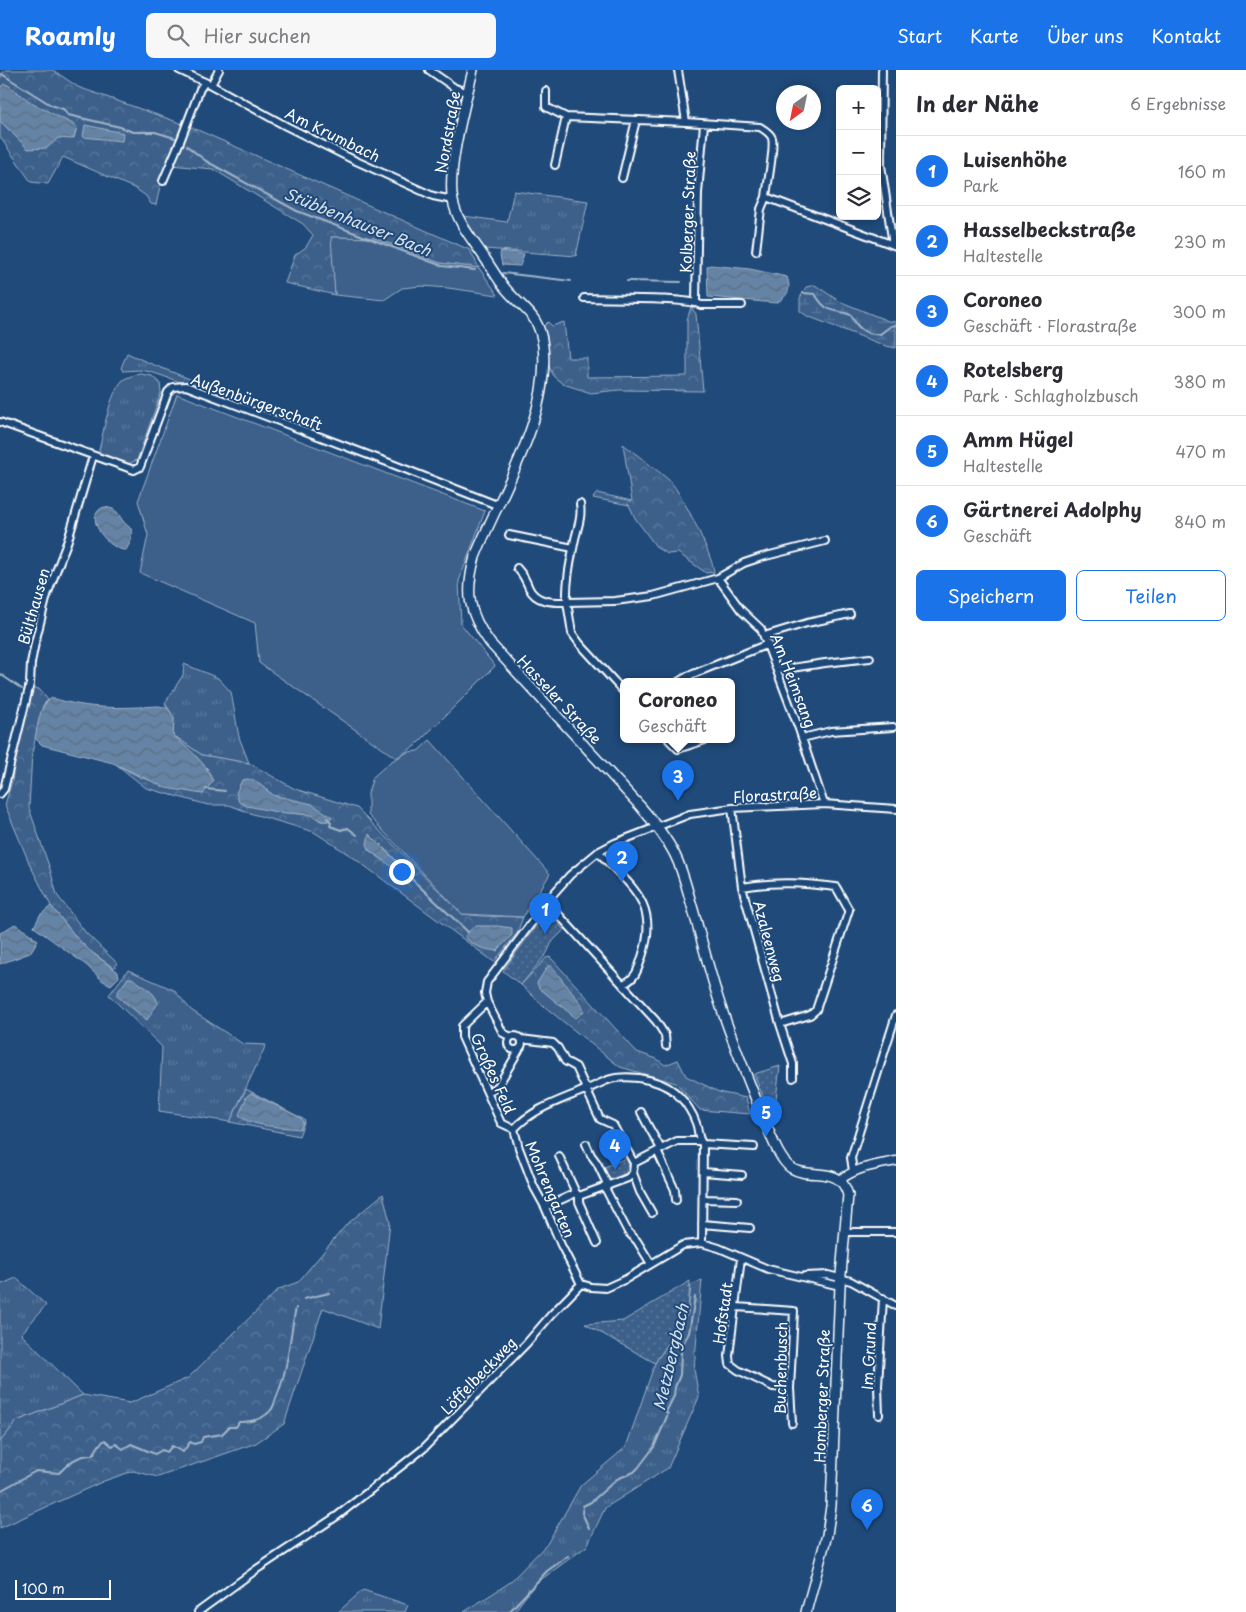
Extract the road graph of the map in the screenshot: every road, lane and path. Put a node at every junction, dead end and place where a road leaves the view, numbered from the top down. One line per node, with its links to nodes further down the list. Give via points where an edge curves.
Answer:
1 (178, 70): 7 (street, Am Krumbach)
2 (219, 70): 7 (street)
3 (429, 70): 9 (street, via 455,88)
4 (474, 70): 9 (main road, Nordstraße)
5 (678, 70): 12 (street)
6 (882, 70): 14 (street)
7 (208, 83): 18 (street, via 200,89); 20 (street, Am Krumbach, via 320,144 434,196)
8 (546, 91): 10 (street, via 546,107)
9 (468, 92): 20 (main road, Nordstraße, via 455,156)
10 (566, 117): 11 (street); 15 (street)
11 (636, 120): 12 (street); 17 (street)
12 (686, 122): 13 (street)
13 (704, 124): 19 (street, via 760,127 767,131 772,138 772,147); 24 (street, Kolberger Straße, via 698,193)
14 (880, 130)
15 (555, 165)
16 (881, 167): 21 (street)
17 (622, 178)
18 (163, 181)
19 (766, 197): 21 (street); 22 (street, via 761,209)
20 (453, 200): 29 (main road, Hasseler Straße, via 461,222 502,285 535,318 541,332 543,374 535,416)
21 (895, 246)
22 (756, 250)
23 (584, 298): 24 (street)
24 (696, 302): 25 (street, via 701,305)
25 (742, 305)
26 (0, 422): 27 (street, Außenbürgerschaft)
27 (94, 456): 29 (street, Außenbürgerschaft, via 130,470 138,469 168,392 186,386); 47 (street, Bülthausen, via 47,595 31,663 30,684 4,789)
28 (580, 504): 32 (street, via 581,522)
29 (497, 505): 51 (main road, Hasseler Straße, via 470,572 470,601 474,618 490,642)
30 (509, 535): 32 (street)
31 (825, 541): 34 (street, via 744,563)
32 (573, 548): 35 (street, via 566,587)
33 (518, 568): 35 (street, via 538,598 552,603)
34 (718, 578): 35 (street, via 653,596); 37 (street, Am Heimsang, via 741,610 761,628)
35 (568, 602): 42 (street, via 572,633)
36 (850, 614): 37 (street)
37 (764, 636): 38 (street, Am Heimsang)
38 (768, 644): 40 (street, Am Heimsang); 41 (street)
39 (870, 658): 40 (street)
40 (778, 670): 44 (street, Am Heimsang)
41 (692, 678)
42 (620, 688)
43 (893, 727): 44 (street, via 832,731)
44 (802, 738): 48 (street, Am Heimsang)
45 (672, 743): 46 (street, via 678,749)
46 (696, 743)
47 (0, 794)
48 (824, 804): 49 (street, Florastraße); 50 (street, Florastraße)
49 (732, 808): 51 (street, Florastraße, via 690,814); 53 (street, Azaleenweg)
50 (896, 809)
51 (657, 827): 52 (street, Florastraße); 79 (main road, Hasseler Straße, via 676,857 719,1000 773,1139 790,1167)
52 (598, 852): 54 (street, Florastraße, via 570,875); 55 (street, via 636,892 647,912 648,931 643,955 634,977)
53 (742, 887): 58 (street, Azaleenweg); 58 (street, via 800,882 836,888 849,910 816,1010)
54 (547, 902): 55 (street); 56 (street, Florastraße, via 487,982)
55 (624, 984): 61 (street, via 656,1020 665,1035)
56 (487, 1002): 59 (street, via 503,1033); 65 (street, Großes Feld, via 462,1026 462,1037)
57 (896, 1015): 75 (street, via 851,1158)
58 (780, 1024): 63 (street, Azaleenweg, via 793,1064)
59 (511, 1037): 60 (street); 62 (street, via 508,1047 513,1051)
60 (521, 1039): 62 (street); 64 (street, via 554,1043 565,1061 576,1066)
61 (666, 1046)
62 (519, 1050): 65 (street, via 498,1086)
63 (793, 1078)
64 (587, 1090): 67 (street, Mohrengarten, via 563,1098 523,1119); 68 (street, Mohrengarten, via 613,1078 630,1077 667,1087 679,1095 689,1109); 74 (street, via 600,1119 613,1125)
65 (488, 1092): 67 (street, Großes Feld, via 501,1123)
66 (640, 1112): 71 (street, via 648,1129 653,1132)
67 (514, 1129): 85 (street, Mohrengarten, via 534,1187)
68 (701, 1142): 70 (street); 71 (street, via 677,1140); 76 (street, Mohrengarten)
69 (586, 1144): 80 (street)
70 (754, 1148)
71 (659, 1150): 74 (street); 83 (street)
72 (559, 1156): 81 (street)
73 (896, 1161): 75 (street)
74 (634, 1163): 77 (street)
75 (853, 1169): 79 (street)
76 (703, 1172): 78 (street); 82 (street, Mohrengarten)
77 (633, 1173): 80 (street); 86 (street)
78 (742, 1175)
79 (840, 1180): 89 (main road, Homberger Straße, via 848,1195)
80 (606, 1186): 81 (street); 94 (street, via 628,1232)
81 (578, 1195): 85 (street); 91 (street)
82 (703, 1199): 84 (street); 87 (street, Mohrengarten)
83 (676, 1200)
84 (737, 1200)
85 (545, 1207): 96 (street, Mohrengarten)
86 (652, 1213)
87 (702, 1224): 88 (street); 92 (street, Mohrengarten)
88 (750, 1228)
89 (844, 1232): 90 (street); 95 (main road, Homberger Straße)
90 (896, 1232)
91 (597, 1243)
92 (702, 1243): 93 (street); 94 (street, via 683,1246)
93 (742, 1258): 95 (street, via 796,1276 828,1275); 99 (street, Hofstadt)
94 (651, 1264): 96 (street, via 606,1288)
95 (840, 1282): 97 (street, via 861,1285); 104 (main road, Homberger Straße, via 831,1506 827,1535)
96 (581, 1284): 103 (street, Löffelbeckweg, via 423,1449 337,1516)
97 (883, 1298): 98 (street); 101 (street, Im Grund)
98 (896, 1306)
99 (736, 1307): 100 (street, Hofstadt, via 730,1364 773,1387); 100 (street, Buchenbusch, via 794,1311)
100 (790, 1388): 102 (street, Buchenbusch)
101 (879, 1416)
102 (792, 1423)
103 (198, 1612)
104 (806, 1612)

